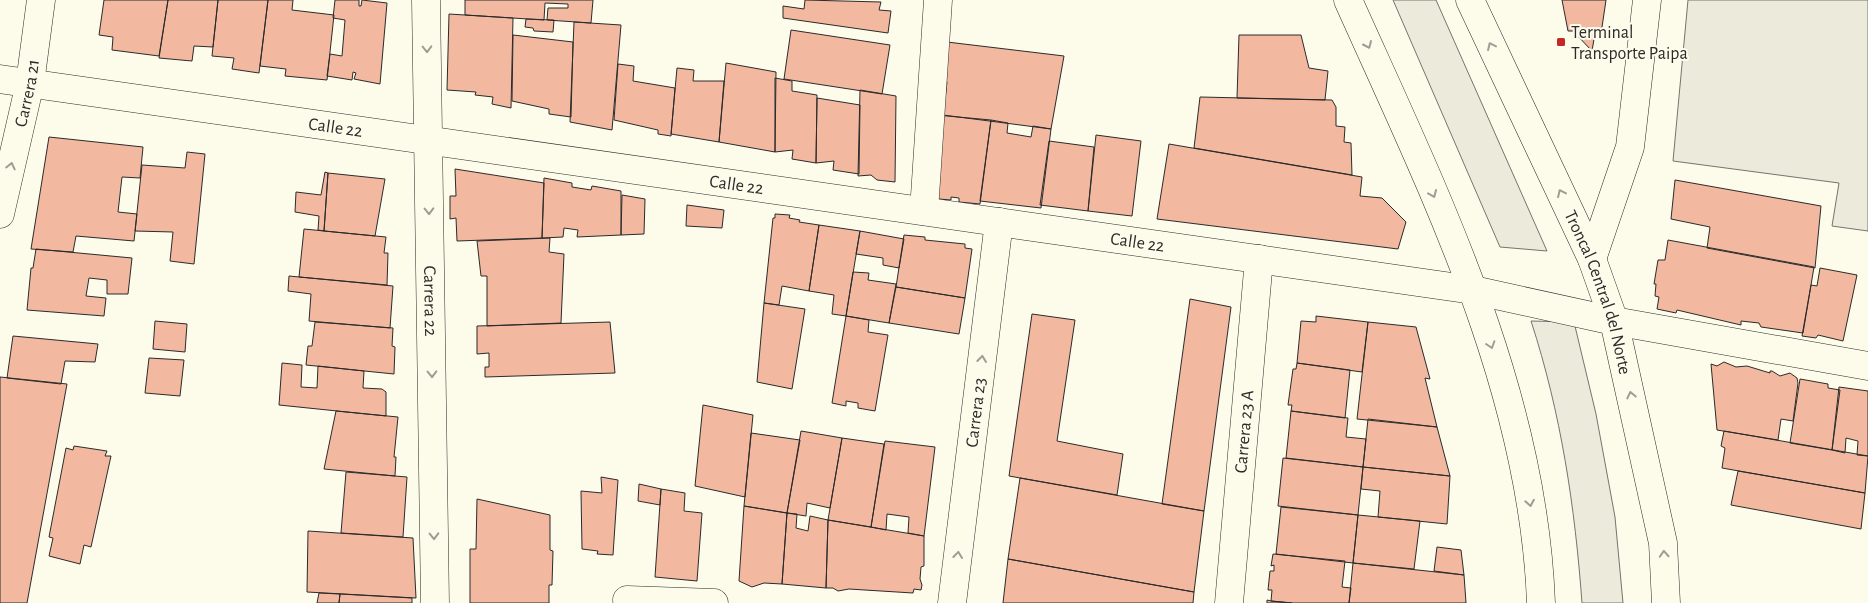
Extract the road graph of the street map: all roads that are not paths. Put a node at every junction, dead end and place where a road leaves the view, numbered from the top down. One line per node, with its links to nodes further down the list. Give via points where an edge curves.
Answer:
1 (40, 0): 8 (main road, Carrera 21)
2 (426, 0): 9 (main road, Carrera 22, one-way to 9)
3 (938, 0): 10 (main road)
4 (1348, 0): 15 (main road, one-way to 15)
5 (1470, 0): 14 (main road, Troncal Central del Norte, one-way to 5)
6 (1647, 0): 14 (main road, via 1630,147)
7 (0, 79): 8 (main road, Calle 22)
8 (30, 83): 9 (main road, Calle 22); 11 (main road, Carrera 21, one-way to 8)
9 (428, 140): 10 (main road, Calle 22); 19 (main road, Carrera 22, one-way to 19)
10 (924, 211): 12 (main road, Calle 22)
11 (0, 214)
12 (999, 222): 13 (main road, Calle 22); 21 (main road, Carrera 23, one-way to 12)
13 (1259, 259): 15 (main road, Calle 22); 22 (main road, Carrera 23 A)
14 (1592, 259): 16 (main road, Troncal Central del Norte)
15 (1473, 290): 16 (main road, Calle 22); 23 (main road, one-way to 23, via 1516,422 1539,554)
16 (1614, 321): 17 (main road, Calle 22); 24 (main road, Troncal Central del Norte, one-way to 16, via 1663,543)
17 (1868, 366)
18 (627, 600): 20 (main road)
19 (435, 603)
20 (714, 603)
21 (952, 603)
22 (1229, 603)
23 (1541, 603)
24 (1666, 603)

